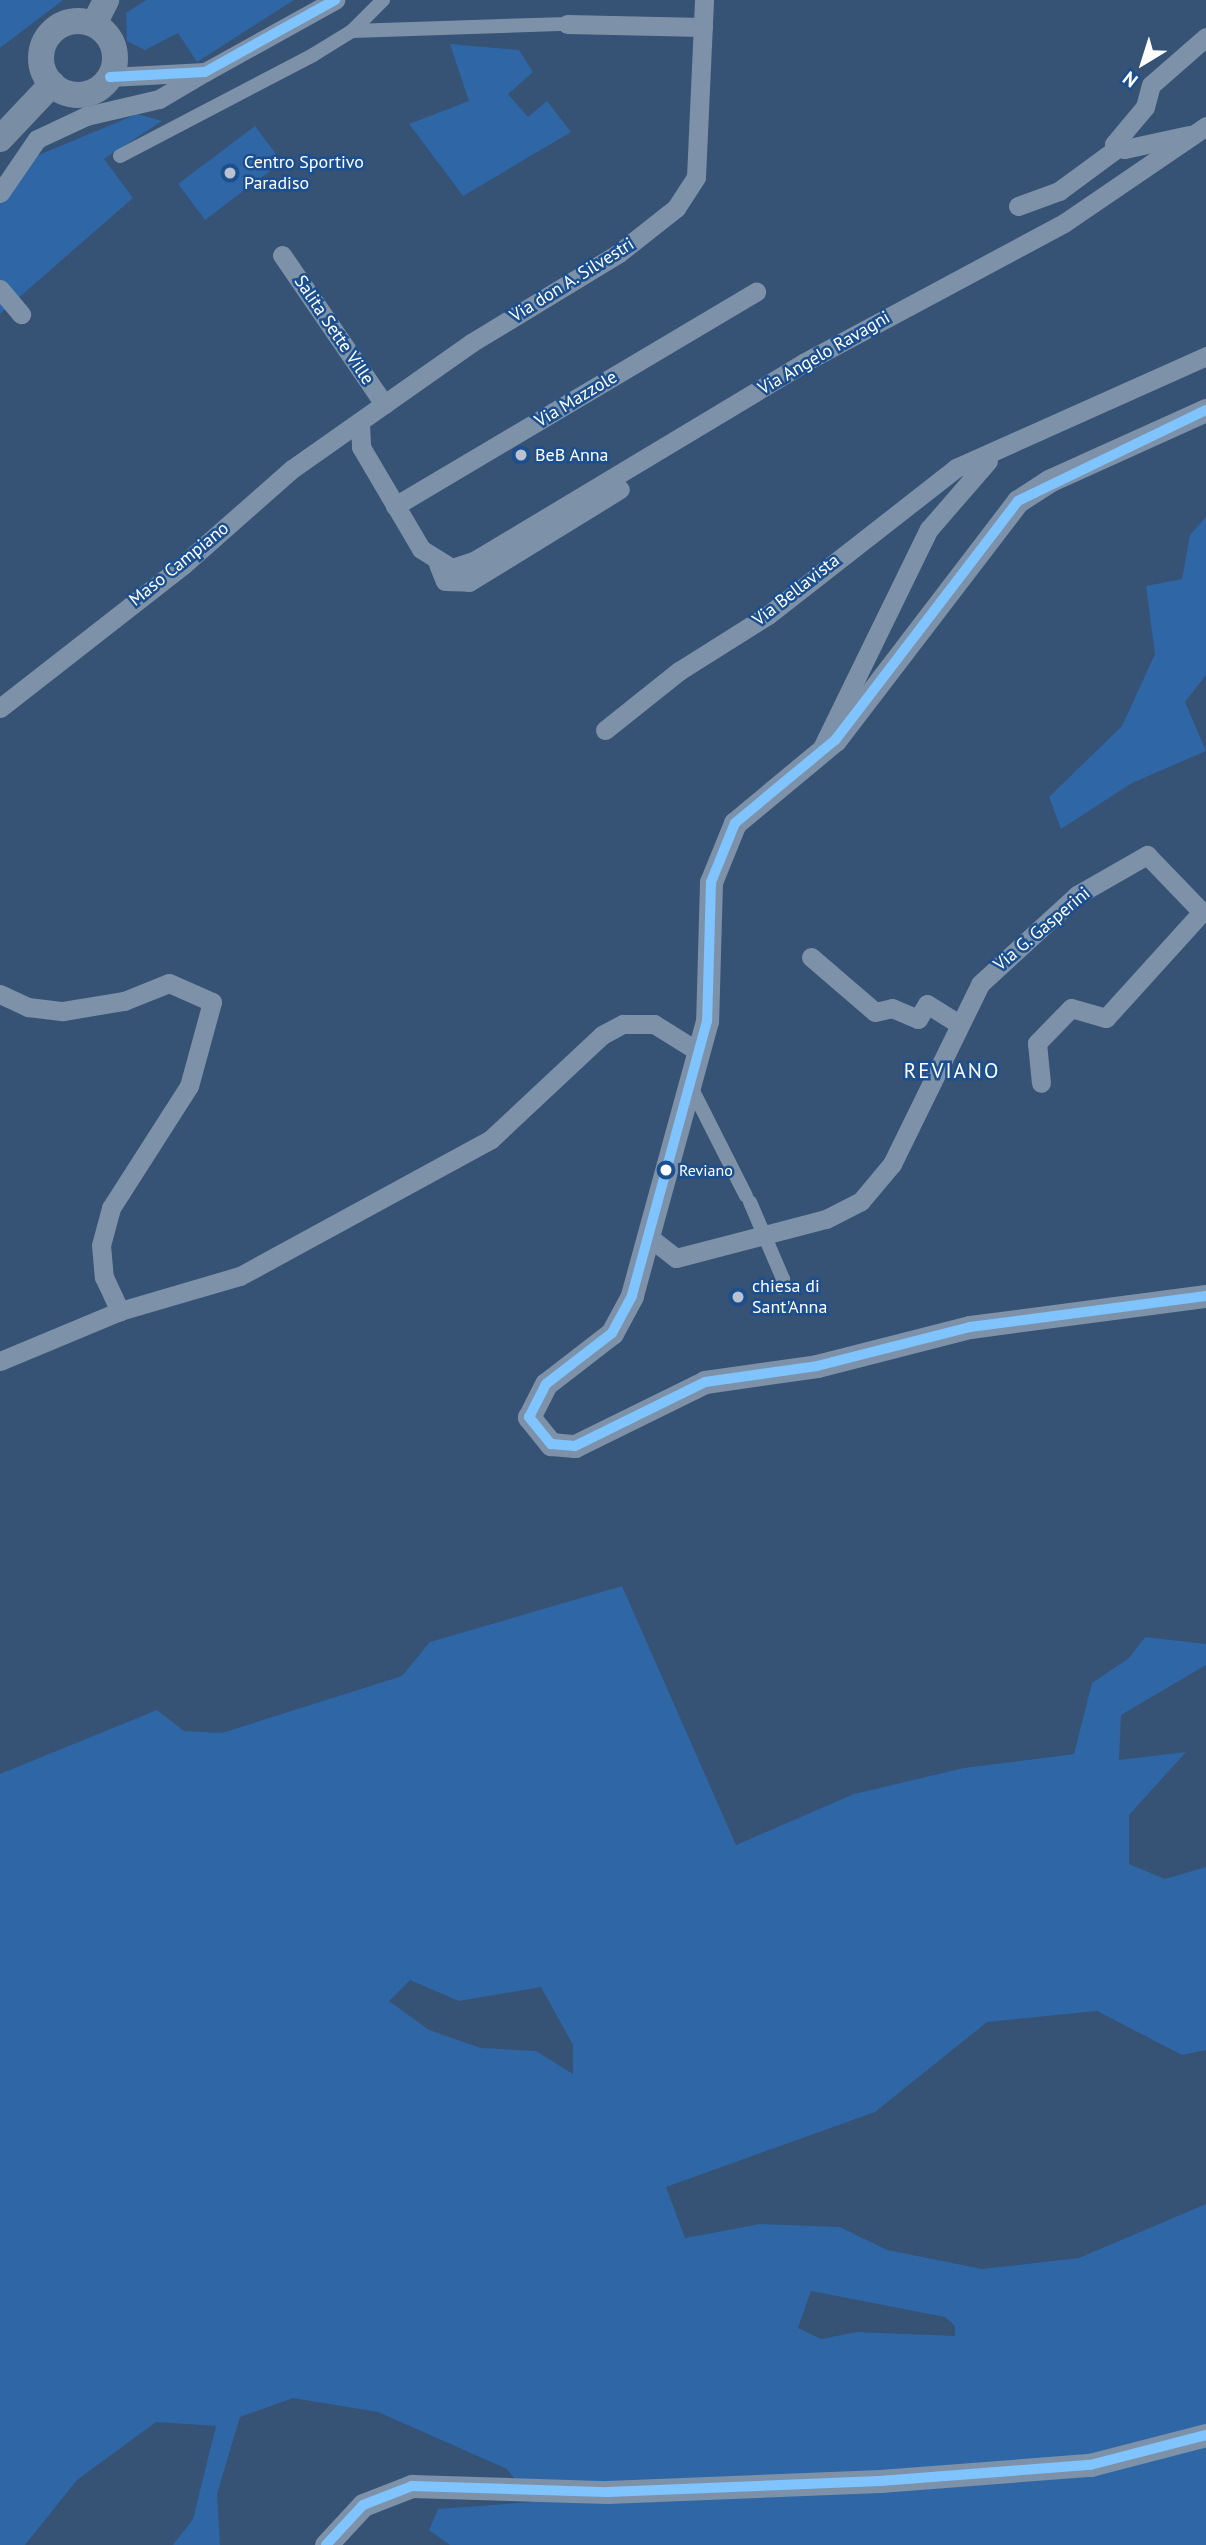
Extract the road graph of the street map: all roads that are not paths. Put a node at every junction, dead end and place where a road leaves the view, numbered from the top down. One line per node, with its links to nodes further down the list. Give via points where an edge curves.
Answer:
1 (106, 0): 5 (main road)
2 (335, 0): 10 (street)
3 (383, 0): 8 (street)
4 (704, 0): 7 (street, Via don A. Silvestri)
5 (94, 24): 11 (main road, via 110,37 116,57); 12 (main road, via 80,20 52,30 41,57)
6 (567, 24): 7 (street); 8 (street)
7 (703, 27): 24 (street, Via don A. Silvestri, via 696,177 676,208 620,253)
8 (352, 31): 16 (street)
9 (1206, 37): 15 (street, via 1151,85 1145,107 1114,137)
10 (205, 72): 11 (street); 17 (street, via 159,99 86,116 37,139)
11 (110, 78): 12 (main road, via 83,95)
12 (52, 84): 14 (main road)
13 (1200, 130): 15 (street); 30 (street, Via Angelo Ravagni, via 1065,223 803,363 474,561 452,568)
14 (0, 139)
15 (1119, 147): 18 (street, via 1059,191)
16 (120, 156)
17 (0, 193)
18 (1018, 205)
19 (282, 255): 24 (street, Salita Sette Ville)
20 (0, 289): 22 (street)
21 (756, 292): 29 (street, Via Mazzole)
22 (21, 314)
23 (1206, 356): 27 (street, Via Bellavista)
24 (384, 404): 26 (street, Via don A. Silvestri)
25 (1206, 410): 33 (street, via 1049,481 1018,501 928,627)
26 (360, 425): 29 (street, via 360,447); 31 (street, Maso Campiano, via 292,469 183,565)
27 (991, 458): 32 (street, Via Bellavista, via 945,476 768,615 679,671); 33 (street, Via Bellavista, via 929,529)
28 (620, 489): 30 (street, via 469,582 445,581)
29 (395, 506): 30 (street)
30 (438, 564)
31 (0, 708)
32 (605, 730)
33 (820, 752): 37 (street, via 734,823 720,853 711,882 707,1021)
34 (811, 957): 36 (street, via 875,1012 892,1008 918,1019 927,1004)
35 (0, 994): 44 (street, via 28,1007 64,1011 124,1001 169,983 212,1002 189,1086 111,1208 102,1245 104,1277)
36 (958, 1023): 38 (street, Via G. Gasperini, via 980,984 1008,953 1077,895 1147,855 1202,912 1106,1018 1071,1008 1037,1043); 40 (street, Via G. Gasperini, via 878,1186 826,1219)
37 (699, 1052): 39 (street); 44 (street, via 654,1024 623,1024 602,1035 491,1139 240,1276)
38 (1041, 1083)
39 (691, 1087): 40 (street); 41 (street)
40 (767, 1233): 41 (street, Via G. Gasperini, via 676,1258); 42 (street, via 783,1279)
41 (649, 1237): 43 (street, via 632,1296 612,1333 535,1396 529,1416 551,1444 589,1441 705,1382 817,1366 970,1327)
42 (780, 1288)
43 (1206, 1296)
44 (120, 1311): 45 (street)
45 (0, 1361)
46 (1206, 2435): 47 (street, via 1090,2465 880,2481 607,2491 412,2486 363,2505)
47 (326, 2545)

